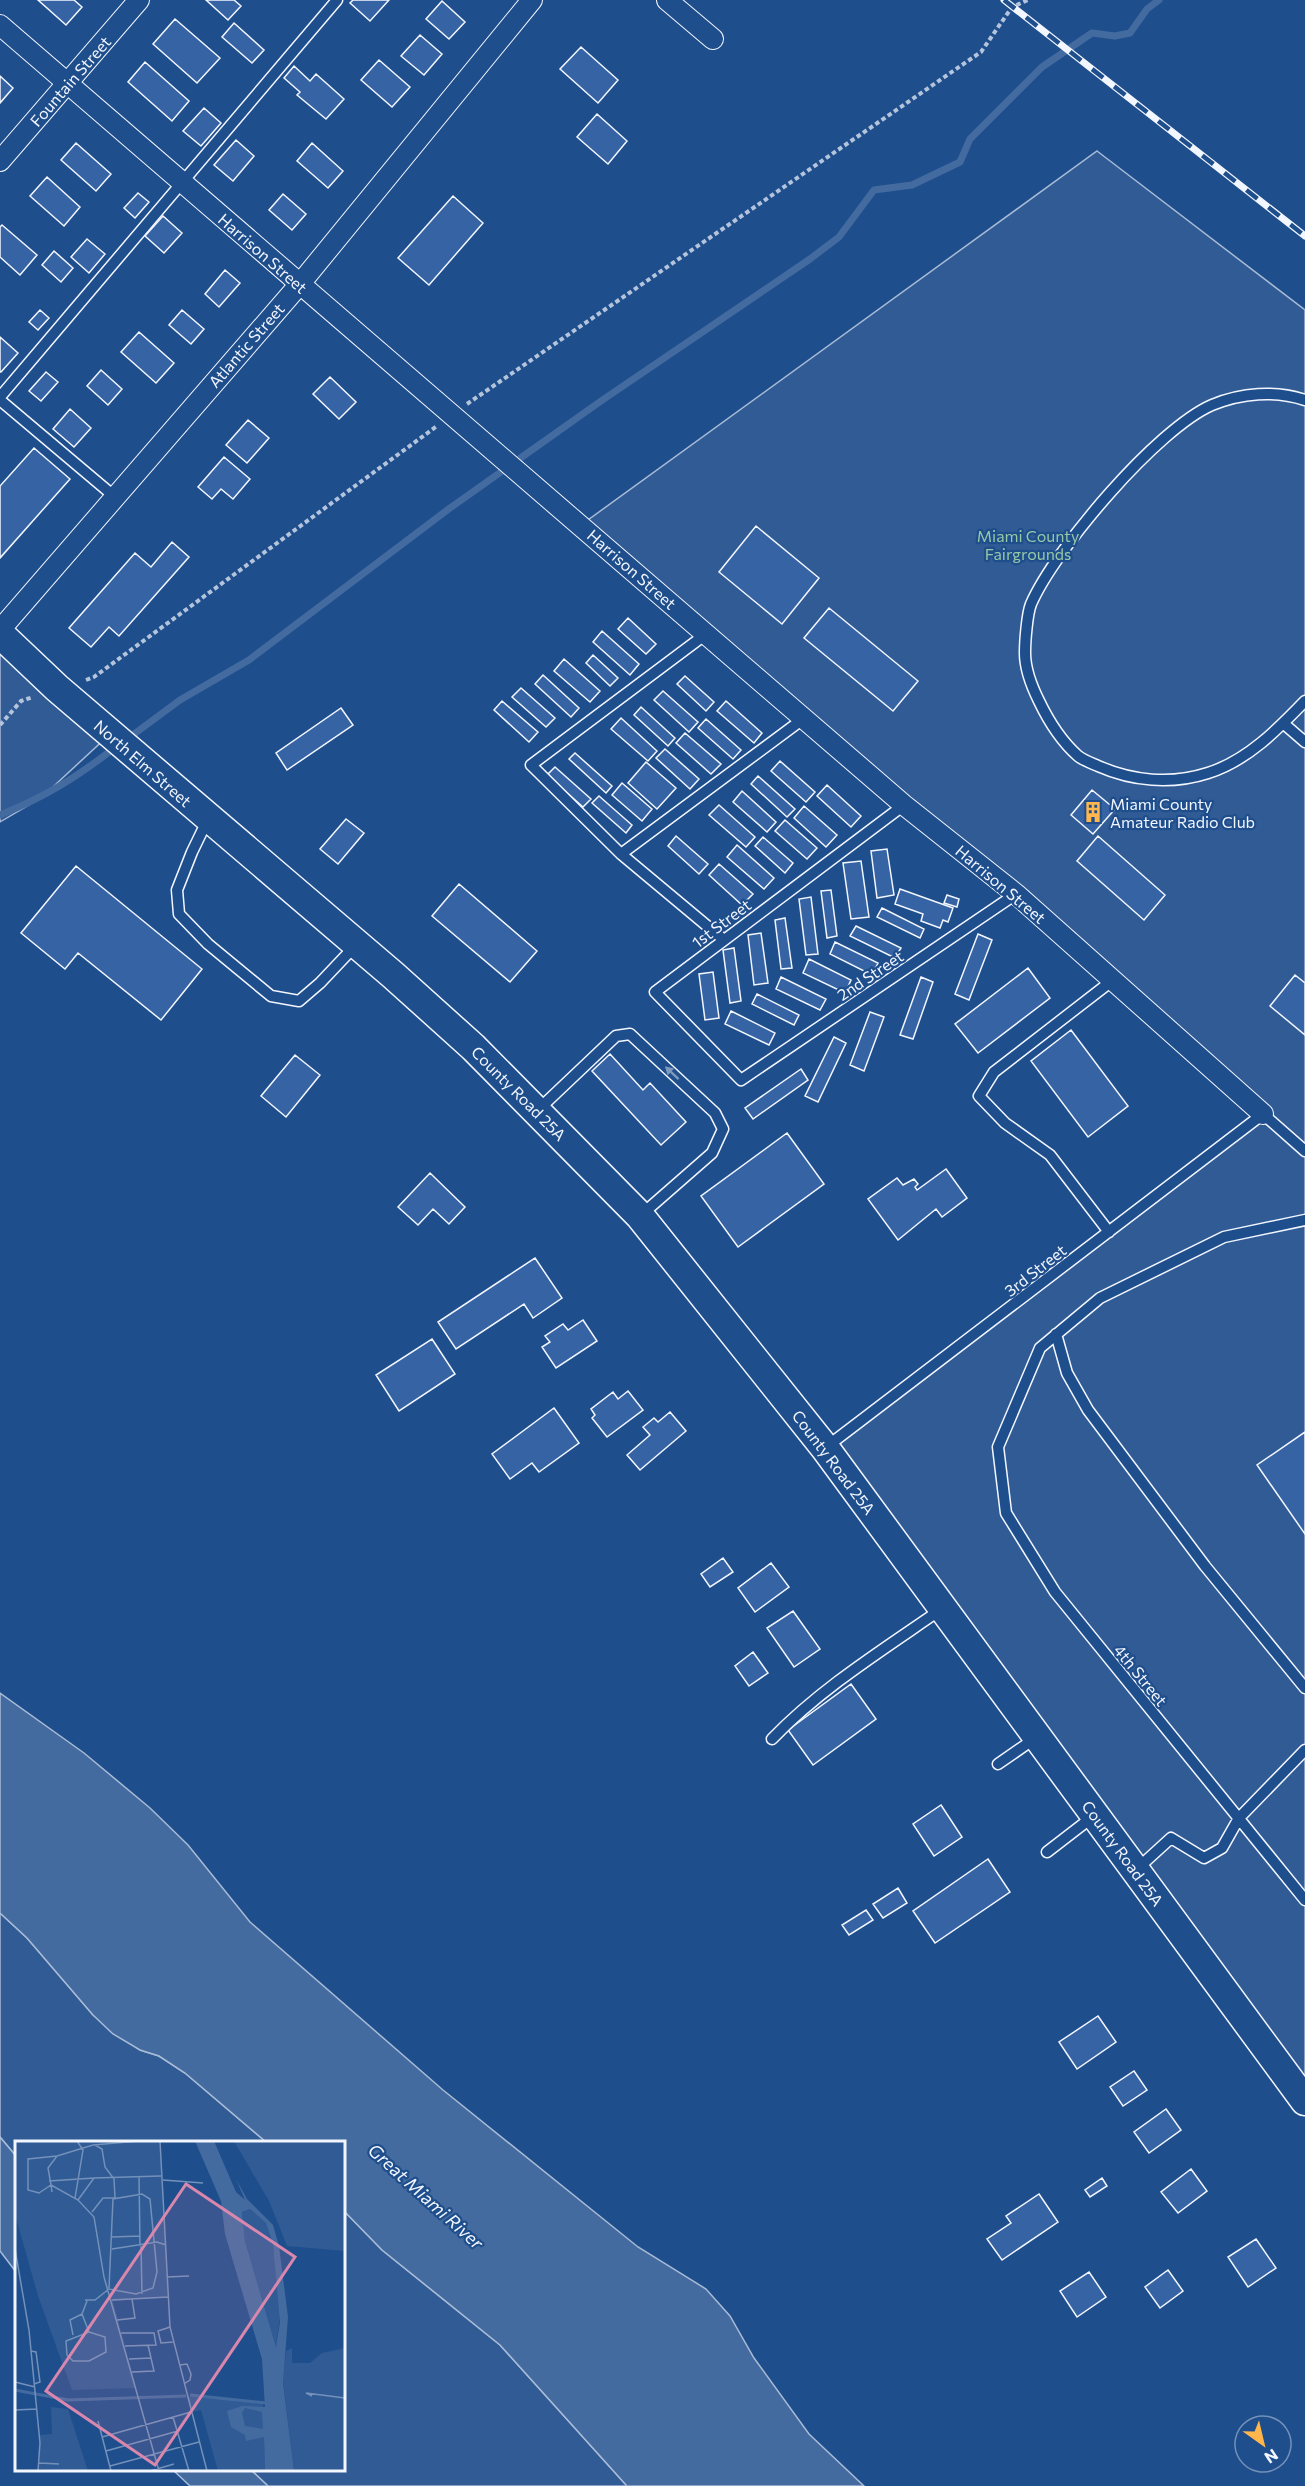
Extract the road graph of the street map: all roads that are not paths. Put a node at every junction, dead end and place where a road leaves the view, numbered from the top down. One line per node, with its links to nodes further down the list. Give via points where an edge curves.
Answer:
1 (139, 0): 7 (street, Fountain Street)
2 (337, 0): 9 (lane)
3 (532, 0): 10 (street, Atlantic Street)
4 (667, 0): 6 (street)
5 (0, 25): 7 (street, Harrison Street)
6 (713, 39)
7 (68, 83): 8 (street, Fountain Street); 9 (street, Harrison Street)
8 (0, 161)
9 (182, 182): 10 (street, Harrison Street); 11 (lane)
10 (299, 285): 13 (street, Atlantic Street); 15 (street, Harrison Street)
11 (0, 399): 13 (lane)
12 (1305, 400): 18 (lane, via 1254,393 1211,406 1167,435 1062,551 1030,606 1025,654 1033,688 1051,726 1080,757 1121,776 1161,781 1208,773 1246,755)
13 (115, 497): 14 (street, Atlantic Street)
14 (0, 632): 21 (main road, North Elm Street, via 57,688)
15 (706, 634): 17 (street, Harrison Street); 22 (lane, via 531,765)
16 (1305, 701): 18 (lane)
17 (803, 719): 20 (street, Harrison Street); 22 (lane)
18 (1283, 723): 19 (lane)
19 (1305, 742)
20 (904, 805): 24 (street, Harrison Street); 25 (lane, 1st Street)
21 (208, 819): 23 (main road, North Elm Street); 26 (lane, via 177,890 179,914 208,944 271,996 299,1001)
22 (621, 854): 25 (lane)
23 (290, 889): 26 (main road, County Road 25A)
24 (1016, 894): 27 (street, Harrison Street); 28 (lane, 2nd Street)
25 (724, 940): 28 (lane, 1st Street, via 655,992)
26 (356, 945): 29 (main road, County Road 25A, via 473,1047)
27 (1113, 980): 30 (street, Harrison Street); 34 (lane, via 994,1072 979,1096 1005,1123 1050,1155)
28 (741, 1080)
29 (537, 1111): 32 (main road, County Road 25A); 32 (lane, one-way to 29, via 712,1153 723,1129 715,1113 630,1034 616,1036)
30 (1263, 1114): 31 (lane); 34 (lane, 3rd Street)
31 (1305, 1151)
32 (640, 1216): 36 (main road, County Road 25A)
33 (1305, 1220): 35 (lane, via 1224,1237 1100,1298)
34 (1109, 1232): 36 (lane, 3rd Street)
35 (1056, 1334): 38 (lane, via 1067,1373 1088,1410 1204,1566); 44 (lane, 4th Street, via 1040,1348 998,1447 1006,1513 1055,1592)
36 (825, 1448): 37 (main road, County Road 25A)
37 (943, 1608): 39 (main road, County Road 25A); 40 (lane, via 833,1687)
38 (1305, 1688)
39 (1037, 1736): 42 (lane); 43 (main road, County Road 25A)
40 (772, 1739)
41 (1305, 1750): 44 (lane)
42 (998, 1764)
43 (1096, 1815): 45 (lane); 46 (main road, County Road 25A)
44 (1239, 1818): 46 (lane, via 1222,1848 1204,1858 1171,1838); 47 (lane, 4th Street)
45 (1047, 1852)
46 (1136, 1869): 48 (main road, County Road 25A)
47 (1305, 1900)
48 (1305, 2101)

